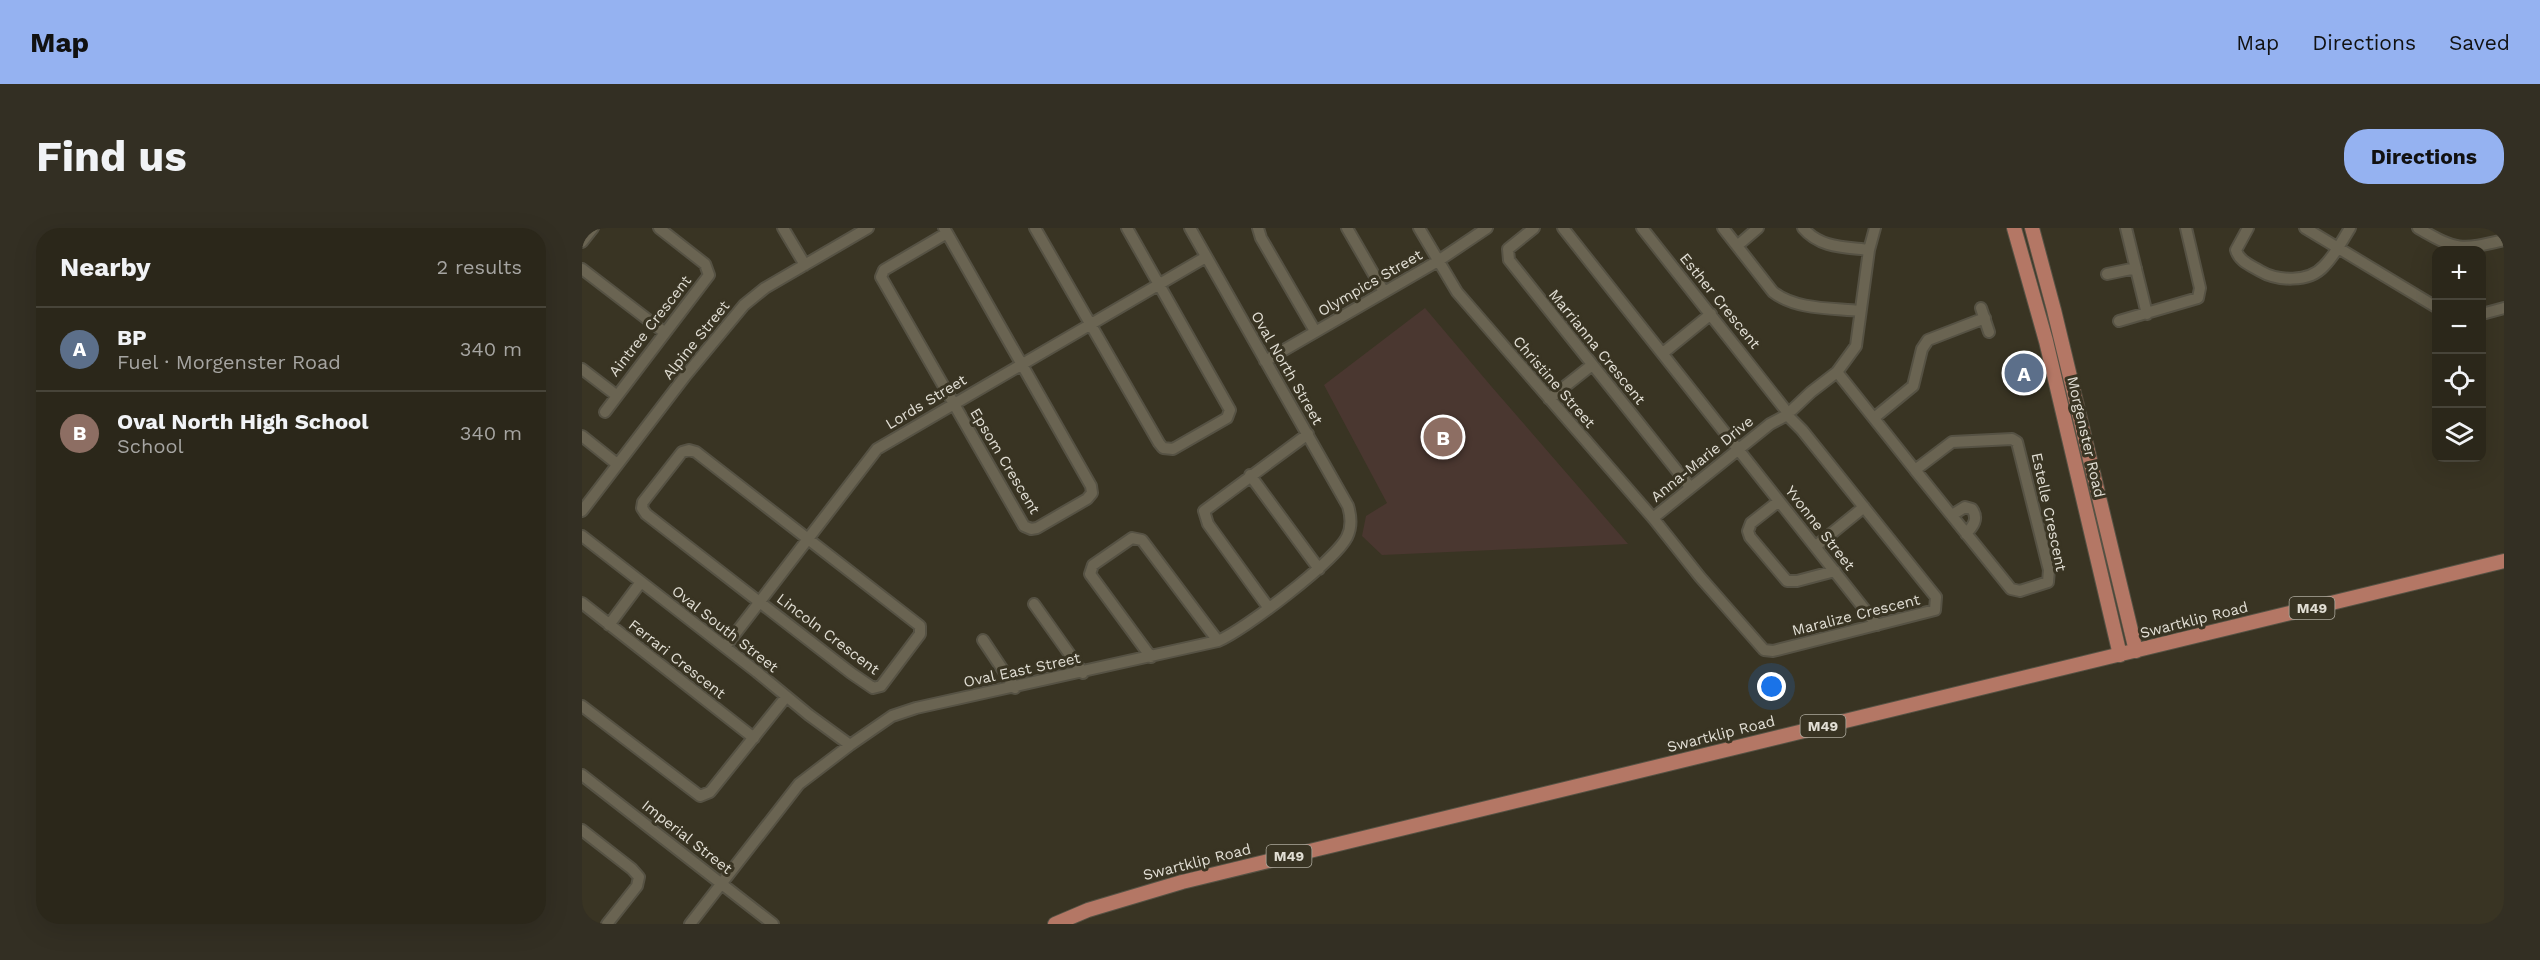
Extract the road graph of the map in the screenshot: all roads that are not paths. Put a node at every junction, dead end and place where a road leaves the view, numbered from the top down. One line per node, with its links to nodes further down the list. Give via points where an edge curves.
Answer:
1 (593, 228): 29 (street)
2 (659, 228): 52 (street, Aintree Crescent, via 705,264 709,273)
3 (783, 228): 35 (street)
4 (868, 228): 35 (street, Alpine Street)
5 (1035, 228): 50 (street)
6 (1127, 228): 39 (street)
7 (1190, 228): 33 (street, Oval North Street)
8 (1258, 228): 51 (street)
9 (1347, 228): 40 (street)
10 (1419, 228): 34 (street, Christine Street)
11 (1487, 228): 34 (street, Olympics Street)
12 (1534, 228): 57 (street, Marrianna Crescent, via 1508,249 1507,257)
13 (1563, 228): 54 (street)
14 (1642, 228): 46 (street, Esther Crescent)
15 (1723, 228): 30 (street)
16 (1758, 228): 30 (street)
17 (1803, 228): 32 (street, via 1822,243)
18 (1875, 228): 32 (street, Anna-Marie Drive)
19 (2014, 228): 97 (main road, Morgenster Road, via 2046,341)
20 (2032, 228): 96 (main road, Morgenster Road)
21 (2126, 228): 36 (street)
22 (2186, 228): 47 (street, via 2200,294 2192,301)
23 (2248, 228): 31 (street, via 2237,254 2272,278 2316,273)
24 (2305, 228): 31 (street)
25 (2350, 228): 31 (street)
26 (2418, 228): 28 (street, via 2444,243 2463,248)
27 (945, 230): 56 (street); 62 (street, via 884,270 881,277)
28 (2504, 240)
29 (582, 242)
30 (1737, 246): 44 (street, via 1773,292 1784,299)
31 (2338, 248): 41 (street)
32 (1869, 250): 44 (street, Anna-Marie Drive)
33 (1206, 257): 39 (street, Lords Street); 55 (street, Oval North Street)
34 (1438, 261): 40 (street, Olympics Street); 61 (street, Christine Street, via 1456,292)
35 (805, 265): 69 (street, Alpine Street, via 765,288 738,311)
36 (2136, 268): 38 (street); 47 (street)
37 (582, 269): 52 (street)
38 (2107, 274)
39 (1160, 283): 50 (street, Lords Street); 50 (street, via 1230,410 1227,418 1175,448 1161,446)
40 (1384, 292): 51 (street, Olympics Street)
41 (2432, 305)
42 (1981, 308): 48 (street)
43 (2504, 308): 45 (street)
44 (1860, 311): 59 (street, Anna-Marie Drive, via 1856,346)
45 (2486, 313)
46 (1711, 314): 54 (street); 63 (street, Esther Crescent)
47 (2147, 314): 49 (street)
48 (1985, 318): 53 (street); 65 (street, via 1928,340 1913,386)
49 (2119, 321)
50 (1090, 323): 56 (street, Lords Street)
51 (1315, 331): 55 (street, Olympics Street)
52 (664, 332): 60 (street, Aintree Crescent)
53 (1989, 332)
54 (1663, 353): 68 (street)
55 (1265, 361): 66 (street, Oval North Street)
56 (1021, 363): 62 (street, Lords Street); 62 (street, Epsom Crescent, via 1091,486 1092,493 1087,499 1036,528 1024,526)
57 (1592, 365): 61 (street); 72 (street, Marrianna Crescent)
58 (582, 369): 60 (street, Aintree Crescent)
59 (1837, 372): 63 (street, Anna-Marie Drive); 65 (street, Estelle Crescent)
60 (616, 395): 64 (street, Aintree Crescent)
61 (1549, 399): 77 (street, Christine Street)
62 (953, 403): 81 (street, Lords Street, via 877,449)
63 (1787, 410): 68 (street, Anna-Marie Drive); 74 (street, Maralize Crescent)
64 (605, 412)
65 (1874, 418): 70 (street, Estelle Crescent)
66 (1308, 434): 71 (street); 78 (street, Oval North Street, via 1348,506)
67 (582, 436): 69 (street)
68 (1739, 449): 72 (street, Anna-Marie Drive); 73 (street, Yvonne Street)
69 (617, 465): 75 (street, Alpine Street)
70 (1915, 470): 76 (street, Estelle Crescent); 79 (street, Estelle Crescent, via 1952,442 2017,442 2049,570 2048,582 2020,591 2010,589)
71 (1250, 475): 84 (street); 90 (street, via 1206,508 1203,516)
72 (1690, 487): 77 (street, Anna-Marie Drive)
73 (1779, 501): 82 (street, Yvonne Street); 85 (street, via 1751,523 1750,537 1787,581)
74 (1864, 507): 82 (street); 92 (street, Maralize Crescent, via 1937,601 1931,612)
75 (582, 511)
76 (1952, 515): 79 (street, Estelle Crescent); 79 (street, via 1965,507 1975,512 1975,521)
77 (1653, 518): 92 (street, Maralize Crescent, via 1764,650)
78 (1350, 526): 84 (street, Oval East Street, via 1340,548)
79 (1966, 534)
80 (582, 536): 86 (street, Oval South Street)
81 (809, 539): 87 (street, Lords Street); 87 (street, Lincoln Crescent, via 921,628 886,680 879,687 870,687); 87 (street, via 696,452 682,452 642,508)
82 (1816, 546): 85 (street, Yvonne Street)
83 (2504, 561): 96 (main road, Swartklip Road / M49)
84 (1319, 569): 90 (street, Oval East Street)
85 (1835, 571): 92 (street, Yvonne Street)
86 (641, 582): 91 (street); 95 (street, Oval South Street)
87 (760, 600): 95 (street, Lords Street)
88 (582, 603): 91 (street, Ferrari Crescent)
89 (1034, 604): 99 (street)
90 (1268, 607): 94 (street, Oval East Street)
91 (609, 625): 103 (street, Ferrari Crescent)
92 (1877, 625)
93 (983, 640): 100 (street)
94 (1218, 641): 98 (street, Oval East Street); 98 (street, via 1142,540 1132,538 1093,565 1090,574)
95 (725, 647): 101 (street, Oval South Street)
96 (2136, 651): 97 (main road, Swartklip Road / M49)
97 (2120, 655): 111 (main road, Swartklip Road / M49, via 1182,882)
98 (1151, 657): 99 (street, Oval East Street)
99 (1083, 673): 100 (street, Oval East Street)
100 (1015, 688): 104 (street, Oval East Street, via 899,713)
101 (786, 697): 103 (street); 104 (street, Oval South Street)
102 (582, 706): 103 (street, via 703,796)
103 (754, 738)
104 (850, 745): 107 (street, Oval East Street, via 799,784)
105 (582, 775): 107 (street, Imperial Street)
106 (582, 830): 108 (street, via 639,877 637,886)
107 (723, 884): 109 (street, Oval East Street); 110 (street, Imperial Street)
108 (607, 924)
109 (690, 924)
110 (773, 924)
111 (1054, 924)

